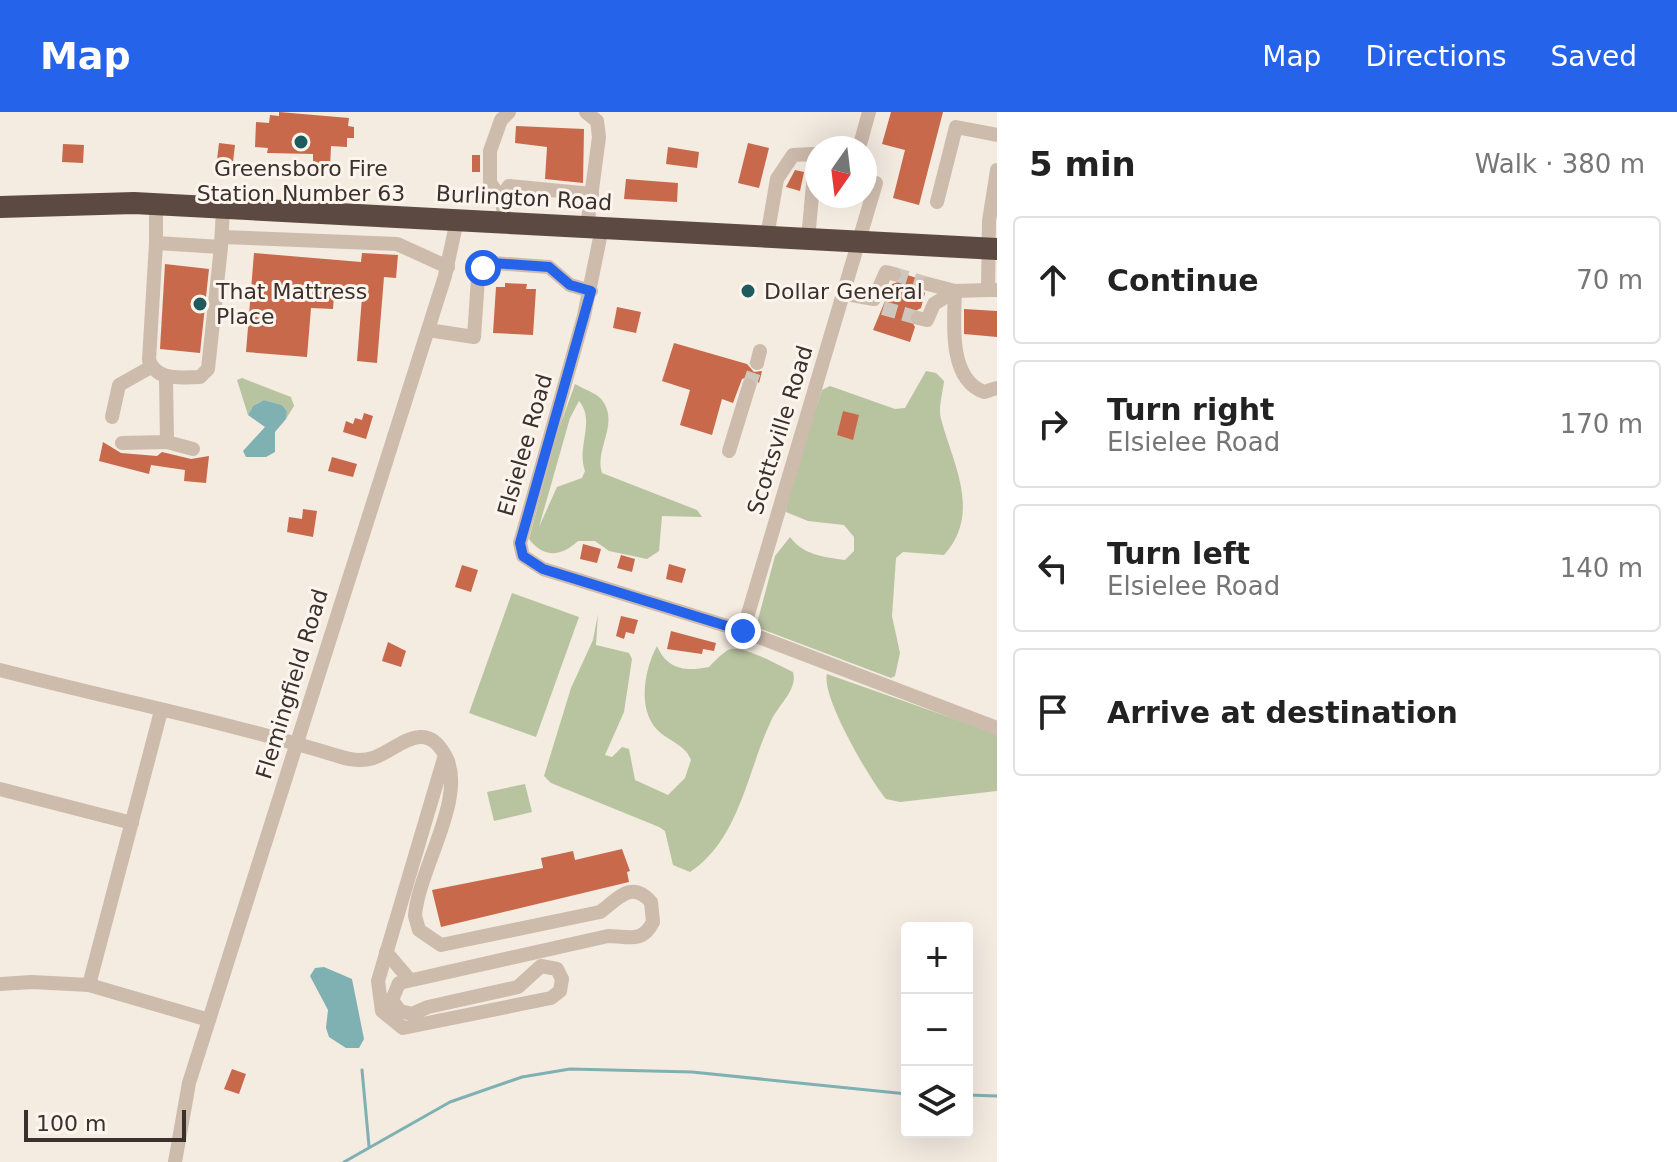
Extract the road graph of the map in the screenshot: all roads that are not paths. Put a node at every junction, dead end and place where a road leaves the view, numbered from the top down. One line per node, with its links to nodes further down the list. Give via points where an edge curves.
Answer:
1 (509, 112): 8 (street, via 490,151 490,183)
2 (586, 112): 7 (street, Elsielee Road, via 597,121 599,137)
3 (869, 112): 5 (street)
4 (997, 135): 9 (street, via 956,127)
5 (862, 136)
6 (997, 170): 26 (street)
7 (592, 194): 8 (street, via 509,186); 18 (street, Elsielee Road)
8 (501, 198): 17 (street)
9 (937, 202)
10 (156, 204): 11 (highway, Burlington Road); 12 (highway, Burlington Road); 25 (street)
11 (0, 207)
12 (223, 208): 14 (highway, Burlington Road); 23 (street)
13 (869, 208): 24 (street, Scottsville Road)
14 (265, 210): 15 (highway, Burlington Road); 20 (street)
15 (330, 213): 16 (highway, Burlington Road); 22 (street)
16 (457, 220): 17 (highway, Burlington Road); 27 (street, Flemingfield Road)
17 (506, 223): 18 (highway, Burlington Road)
18 (595, 228): 19 (highway, Burlington Road); 31 (street, Elsielee Road)
19 (767, 237): 21 (highway, Burlington Road); 21 (street, via 777,179 793,155 803,153 812,154 815,163)
20 (264, 239): 22 (street); 23 (street)
21 (808, 239): 24 (highway, Burlington Road)
22 (329, 241): 27 (street, via 397,244)
23 (221, 242): 25 (street); 37 (street, via 208,369 200,377)
24 (860, 242): 26 (highway, Burlington Road); 33 (street, Scottsville Road)
25 (156, 243): 36 (street)
26 (992, 249): 30 (street)
27 (448, 267): 35 (street, Flemingfield Road)
28 (894, 274): 33 (street, via 886,272 879,304)
29 (928, 284): 32 (street)
30 (992, 290): 32 (street)
31 (591, 291): 35 (street, via 570,285 549,267 493,263 478,278 474,337); 45 (street, Elsielee Road, via 520,543 523,556 543,569)
32 (955, 291): 34 (street, via 934,304 927,320); 39 (street, via 955,341 965,378 984,392)
33 (846, 294): 45 (street, Scottsville Road)
34 (918, 318)
35 (428, 330): 49 (street, Flemingfield Road)
36 (151, 367): 37 (street); 40 (street, via 119,385)
37 (166, 377): 41 (street)
38 (749, 386): 44 (street)
39 (997, 388)
40 (112, 417)
41 (167, 442): 42 (street); 43 (street)
42 (122, 443)
43 (193, 449)
44 (729, 451)
45 (743, 631): 48 (street, Elsielee Road)
46 (0, 670): 47 (street)
47 (161, 711): 49 (street); 52 (street)
48 (997, 728)
49 (297, 743): 50 (street, via 360,761 380,756 404,739 421,738); 57 (street, Flemingfield Road)
50 (445, 755): 53 (street); 54 (street, via 450,794 415,906 416,923 425,936 441,945 455,944 600,912 628,891 651,902 653,922 632,940 608,936)
51 (0, 789): 52 (street)
52 (132, 823): 56 (street)
53 (386, 952): 54 (street); 54 (street, via 379,1003 403,1028 551,998 560,991 562,979 557,969 541,966 518,987 412,1014 400,1011 392,1000 394,988)
54 (409, 979)
55 (0, 984): 56 (street)
56 (89, 985): 57 (street)
57 (209, 1020): 58 (street, Flemingfield Road, via 189,1083)
58 (175, 1162)

